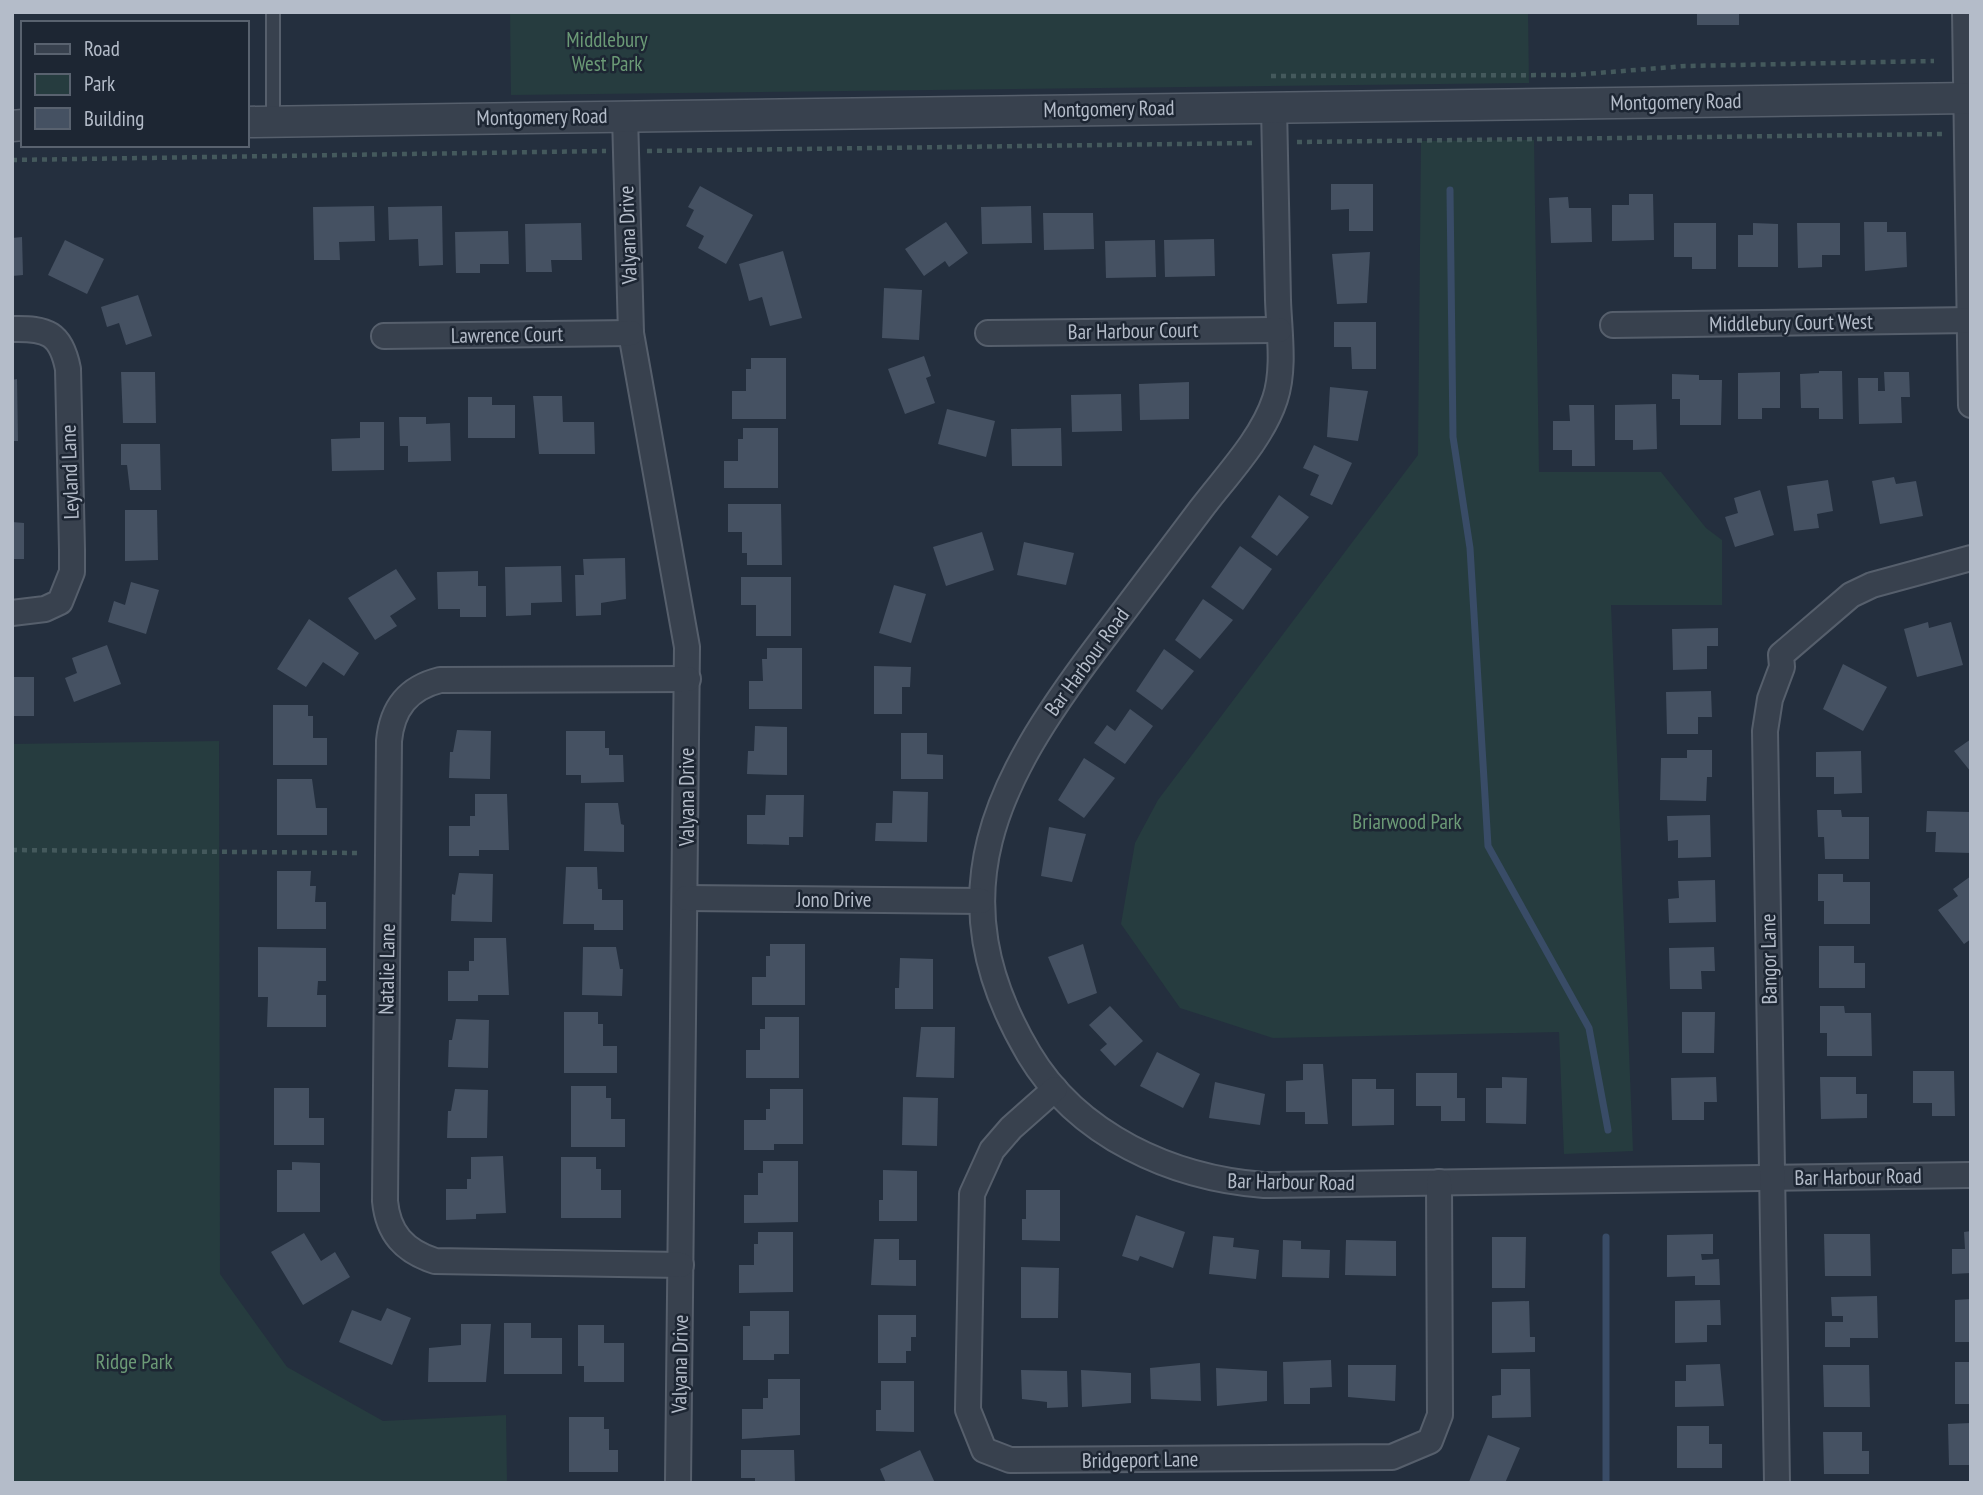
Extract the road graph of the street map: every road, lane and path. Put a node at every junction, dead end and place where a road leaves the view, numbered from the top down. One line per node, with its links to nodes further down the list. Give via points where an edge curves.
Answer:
1 (272, 12): 8 (lane)
2 (1965, 12): 5 (street)
3 (1934, 61): 4 (path, via 1685,66 1573,75)
4 (1271, 76)
5 (1968, 98): 6 (street, Montgomery Road); 15 (street)
6 (1274, 107): 7 (street, Montgomery Road); 18 (street, Bar Harbour Road)
7 (625, 116): 8 (street, Montgomery Road); 19 (street, Valyana Drive)
8 (260, 121)
9 (1945, 134): 10 (path)
10 (1296, 142)
11 (1253, 143): 13 (path)
12 (604, 151): 14 (path)
13 (645, 151)
14 (12, 160)
15 (1970, 320): 16 (street, Middlebury Court West); 22 (street)
16 (1613, 325)
17 (12, 328): 24 (street, Leyland Lane, via 46,332 64,349 72,550 72,572 60,602 45,610)
18 (1279, 330): 20 (street, Bar Harbour Court); 29 (street, Bar Harbour Road, via 1279,383 1268,417 1051,708 1023,753 992,828)
19 (631, 333): 21 (street, Lawrence Court); 25 (street, Valyana Drive, via 684,623)
20 (988, 333)
21 (384, 336)
22 (1971, 405)
23 (1971, 558): 32 (street, Bangor Lane, via 1850,595 1781,655 1766,731)
24 (12, 613)
25 (688, 679): 28 (street, Valyana Drive); 34 (street, Natalie Lane, via 431,682 409,695 393,715 388,779 385,1201 391,1230 402,1244 435,1261)
26 (12, 850): 27 (path)
27 (360, 853)
28 (686, 898): 29 (street, Jono Drive); 34 (street, Valyana Drive)
29 (981, 901): 30 (street, Bar Harbour Road, via 999,992 1013,1027)
30 (1055, 1090): 33 (street, Bar Harbour Road, via 1115,1139 1206,1178 1264,1185); 33 (street, Bridgeport Lane, via 992,1150 972,1194 968,1410 984,1450 1010,1461 1392,1457 1430,1441 1440,1415)
31 (1971, 1175): 32 (street, Bar Harbour Road)
32 (1772, 1179): 33 (street, Bar Harbour Road); 36 (street, Bangor Lane)
33 (1439, 1182)
34 (681, 1265): 35 (street, Valyana Drive)
35 (678, 1483)
36 (1777, 1483)

